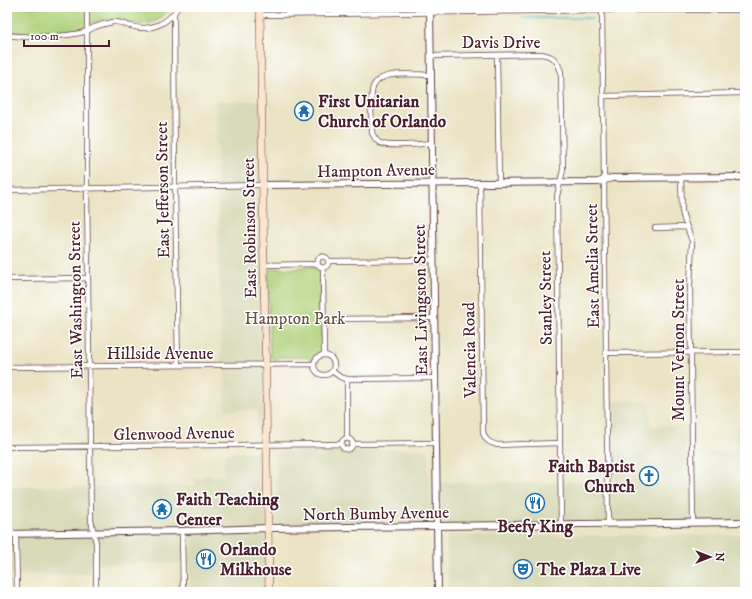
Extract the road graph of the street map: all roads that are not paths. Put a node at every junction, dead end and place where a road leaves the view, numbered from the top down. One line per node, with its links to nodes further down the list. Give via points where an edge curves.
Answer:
1 (178, 7): 10 (street)
2 (260, 7): 12 (main road, East Robinson Street)
3 (345, 7): 11 (street)
4 (87, 8): 13 (street, East Washington Street)
5 (602, 8): 6 (street); 7 (street); 20 (street, East Amelia Street)
6 (687, 8): 9 (street)
7 (514, 9): 8 (street)
8 (430, 10): 11 (street); 16 (street, East Livingston Street)
9 (745, 10)
10 (174, 14): 13 (street, via 168,20 148,27 137,28 114,22 96,26); 31 (street, East Jefferson Street)
11 (345, 14): 12 (street)
12 (260, 15): 29 (main road, East Robinson Street)
13 (87, 32): 14 (street, via 29,37); 30 (street, East Washington Street)
14 (7, 35)
15 (497, 55): 16 (street, Davis Drive); 17 (street, Davis Drive, via 549,55 558,62); 27 (street)
16 (431, 56): 18 (street, East Livingston Street)
17 (561, 72): 25 (street, Stanley Street, via 563,170)
18 (432, 75): 21 (street, East Livingston Street); 21 (street, via 389,75 380,78 372,91 372,133 375,139 389,145)
19 (745, 93): 20 (street)
20 (603, 96): 24 (street, East Amelia Street)
21 (433, 143): 28 (street, East Livingston Street)
22 (745, 177): 23 (street, Hampton Avenue)
23 (681, 178): 24 (street, Hampton Avenue); 33 (street, Mount Vernon Street, via 682,211)
24 (604, 180): 25 (street, Hampton Avenue); 46 (street, East Amelia Street)
25 (560, 182): 27 (street, Hampton Avenue); 58 (street, Stanley Street, via 557,196)
26 (480, 183): 27 (street, Hampton Avenue); 28 (street, Hampton Avenue); 58 (street, Valencia Road, via 483,432 490,443 498,446)
27 (499, 183)
28 (433, 184): 29 (street, Hampton Avenue); 35 (street, East Livingston Street)
29 (263, 186): 31 (street, Hampton Avenue); 38 (main road, East Robinson Street)
30 (87, 188): 31 (street, Hampton Avenue); 32 (street, Hampton Avenue); 41 (street, East Washington Street)
31 (174, 188): 49 (street, East Jefferson Street)
32 (7, 190)
33 (686, 227): 34 (street); 44 (street, Mount Vernon Street, via 692,241)
34 (655, 228)
35 (434, 260): 36 (street); 42 (street, East Livingston Street)
36 (329, 261): 37 (street, via 327,257 322,256); 39 (street, via 327,266)
37 (318, 264): 38 (street); 39 (street)
38 (264, 265): 50 (main road, East Robinson Street)
39 (322, 268): 43 (street)
40 (7, 278): 41 (street)
41 (88, 278): 51 (street, East Washington Street)
42 (435, 318): 43 (street); 54 (street, East Livingston Street)
43 (323, 319): 47 (street)
44 (691, 352): 45 (street); 46 (street); 65 (street, Mount Vernon Street)
45 (745, 352)
46 (606, 353): 66 (street, East Amelia Street)
47 (324, 354): 48 (street, via 317,357); 53 (street, via 334,361)
48 (313, 364): 50 (street, Hillside Avenue); 53 (street, via 320,375)
49 (178, 365): 50 (street, Hillside Avenue); 51 (street, Hillside Avenue)
50 (265, 365): 59 (main road, East Robinson Street)
51 (89, 366): 52 (street, Hillside Avenue); 63 (street, East Washington Street)
52 (7, 367)
53 (332, 371): 55 (street)
54 (435, 378): 55 (street); 57 (street, East Livingston Street)
55 (347, 379): 56 (street)
56 (347, 438): 60 (street); 61 (street)
57 (436, 443): 61 (street); 68 (street, East Livingston Street)
58 (560, 443): 67 (street, Stanley Street)
59 (267, 444): 60 (street, Glenwood Avenue); 63 (street, Glenwood Avenue); 69 (main road, East Robinson Street)
60 (341, 444): 61 (street, via 347,450)
61 (353, 444)
62 (7, 447): 63 (street, Glenwood Avenue)
63 (90, 447): 71 (street, East Washington Street, via 91,520)
64 (745, 522): 65 (street, North Bumby Avenue)
65 (693, 523): 66 (street, North Bumby Avenue)
66 (608, 524): 67 (street, North Bumby Avenue)
67 (561, 525): 68 (street, North Bumby Avenue)
68 (437, 526): 69 (street, North Bumby Avenue); 78 (street, East Livingston Street)
69 (268, 528): 70 (street, North Bumby Avenue); 77 (main road, East Robinson Street)
70 (182, 531): 71 (street, North Bumby Avenue); 76 (street)
71 (94, 532): 72 (street, North Bumby Avenue); 75 (street, East Washington Street)
72 (16, 533): 73 (street, North Bumby Avenue); 74 (street)
73 (7, 534)
74 (17, 592)
75 (96, 592)
76 (183, 592)
77 (269, 592)
78 (438, 592)

